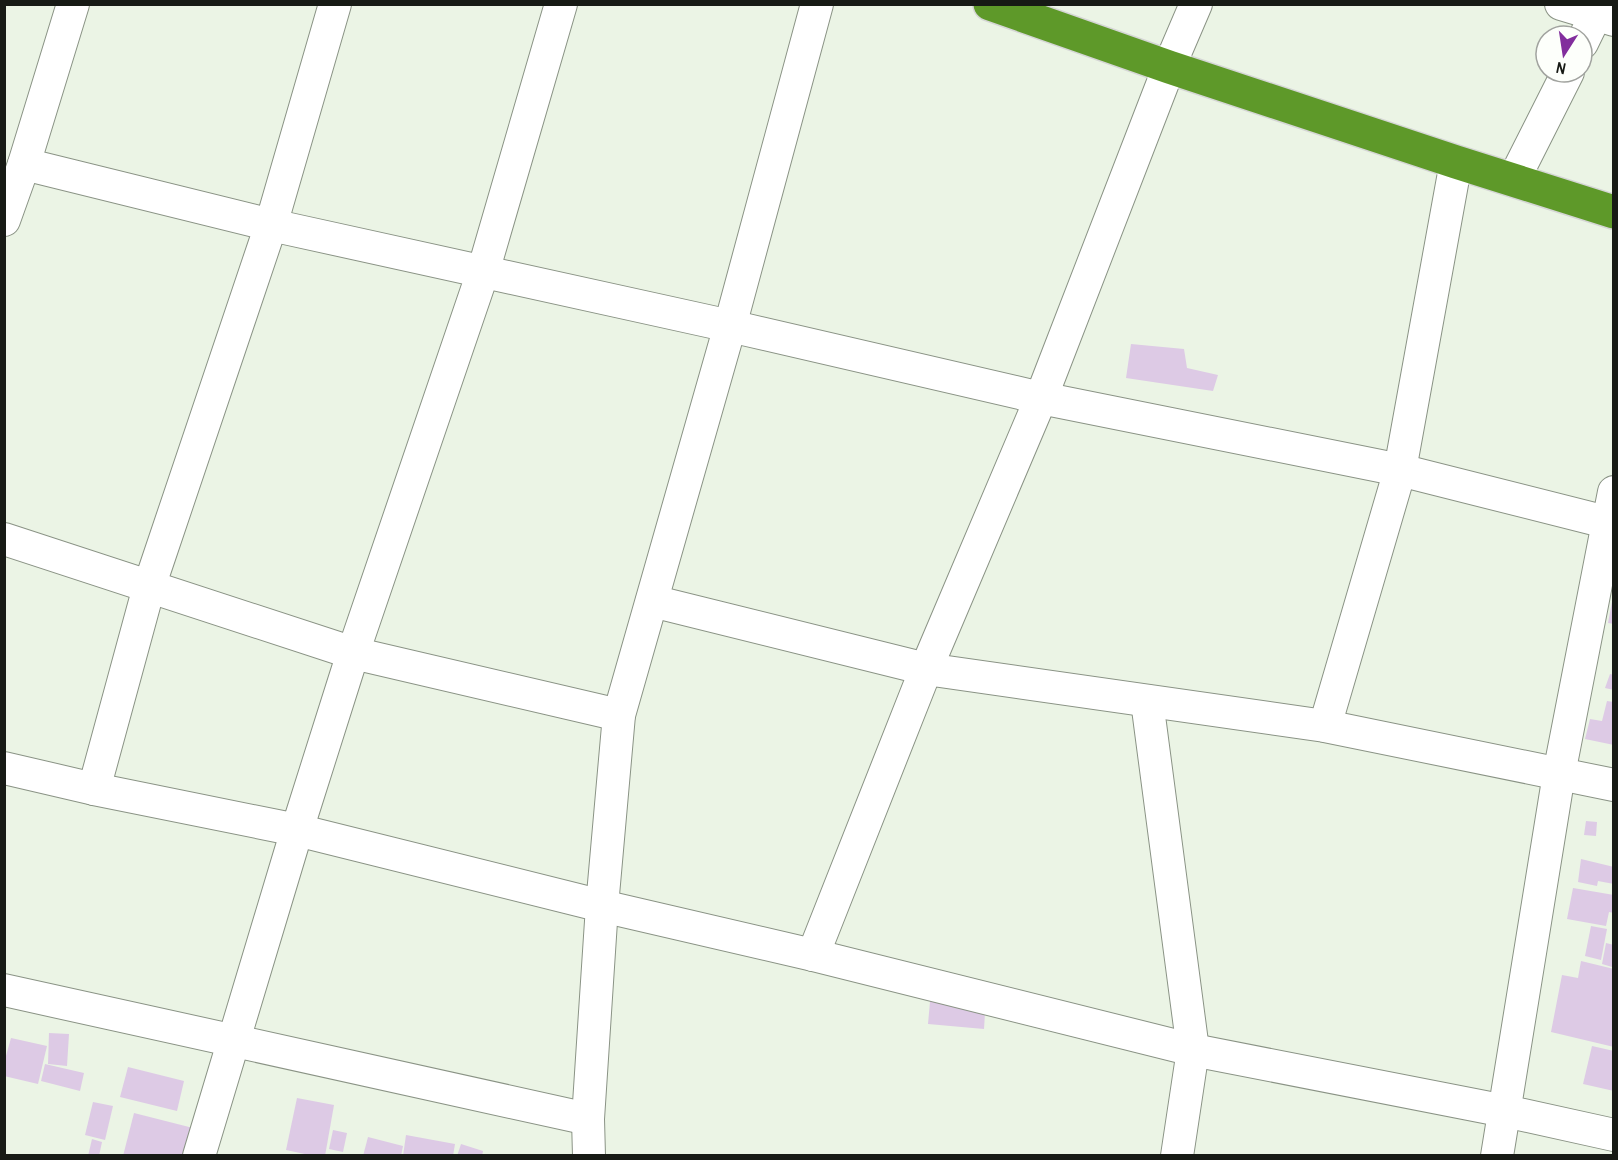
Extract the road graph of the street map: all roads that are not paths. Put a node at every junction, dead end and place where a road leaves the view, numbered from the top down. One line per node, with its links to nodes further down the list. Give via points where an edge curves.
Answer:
1 (73, 4): 13 (street)
2 (335, 4): 17 (street)
3 (561, 4): 18 (street)
4 (817, 4): 19 (street)
5 (990, 4): 10 (highway)
6 (1196, 4): 10 (street)
7 (1561, 4): 8 (street)
8 (1603, 13): 9 (street)
9 (1594, 26)
10 (1169, 67): 12 (highway); 20 (street)
11 (1562, 84): 14 (street)
12 (1456, 162): 14 (highway); 21 (street)
13 (24, 164): 16 (street); 17 (street)
14 (1514, 179): 15 (highway)
15 (1614, 212)
16 (4, 220)
17 (271, 225): 18 (street); 25 (street)
18 (483, 272): 19 (street); 27 (street)
19 (730, 326): 20 (street); 26 (street)
20 (1041, 398): 21 (street); 28 (street)
21 (1400, 470): 23 (street); 31 (street)
22 (1614, 492): 23 (street)
23 (1611, 523): 33 (street)
24 (4, 539): 25 (street)
25 (149, 587): 27 (street); 35 (street)
26 (652, 601): 28 (street); 30 (street)
27 (353, 653): 30 (street); 36 (street)
28 (926, 669): 29 (street); 38 (street)
29 (1147, 701): 31 (street); 41 (street)
30 (619, 715): 37 (street)
31 (1325, 726): 33 (street)
32 (4, 768): 35 (street)
33 (1559, 774): 34 (street); 42 (street)
34 (1614, 785)
35 (94, 789): 36 (street)
36 (297, 830): 37 (street); 40 (street)
37 (602, 906): 38 (street); 43 (street)
38 (813, 955): 41 (street)
39 (4, 990): 40 (street)
40 (235, 1040): 43 (street); 45 (street)
41 (1193, 1050): 42 (street); 47 (street)
42 (1505, 1111): 44 (street); 48 (street)
43 (588, 1119): 46 (street)
44 (1614, 1135)
45 (199, 1155)
46 (589, 1155)
47 (1177, 1155)
48 (1497, 1155)

